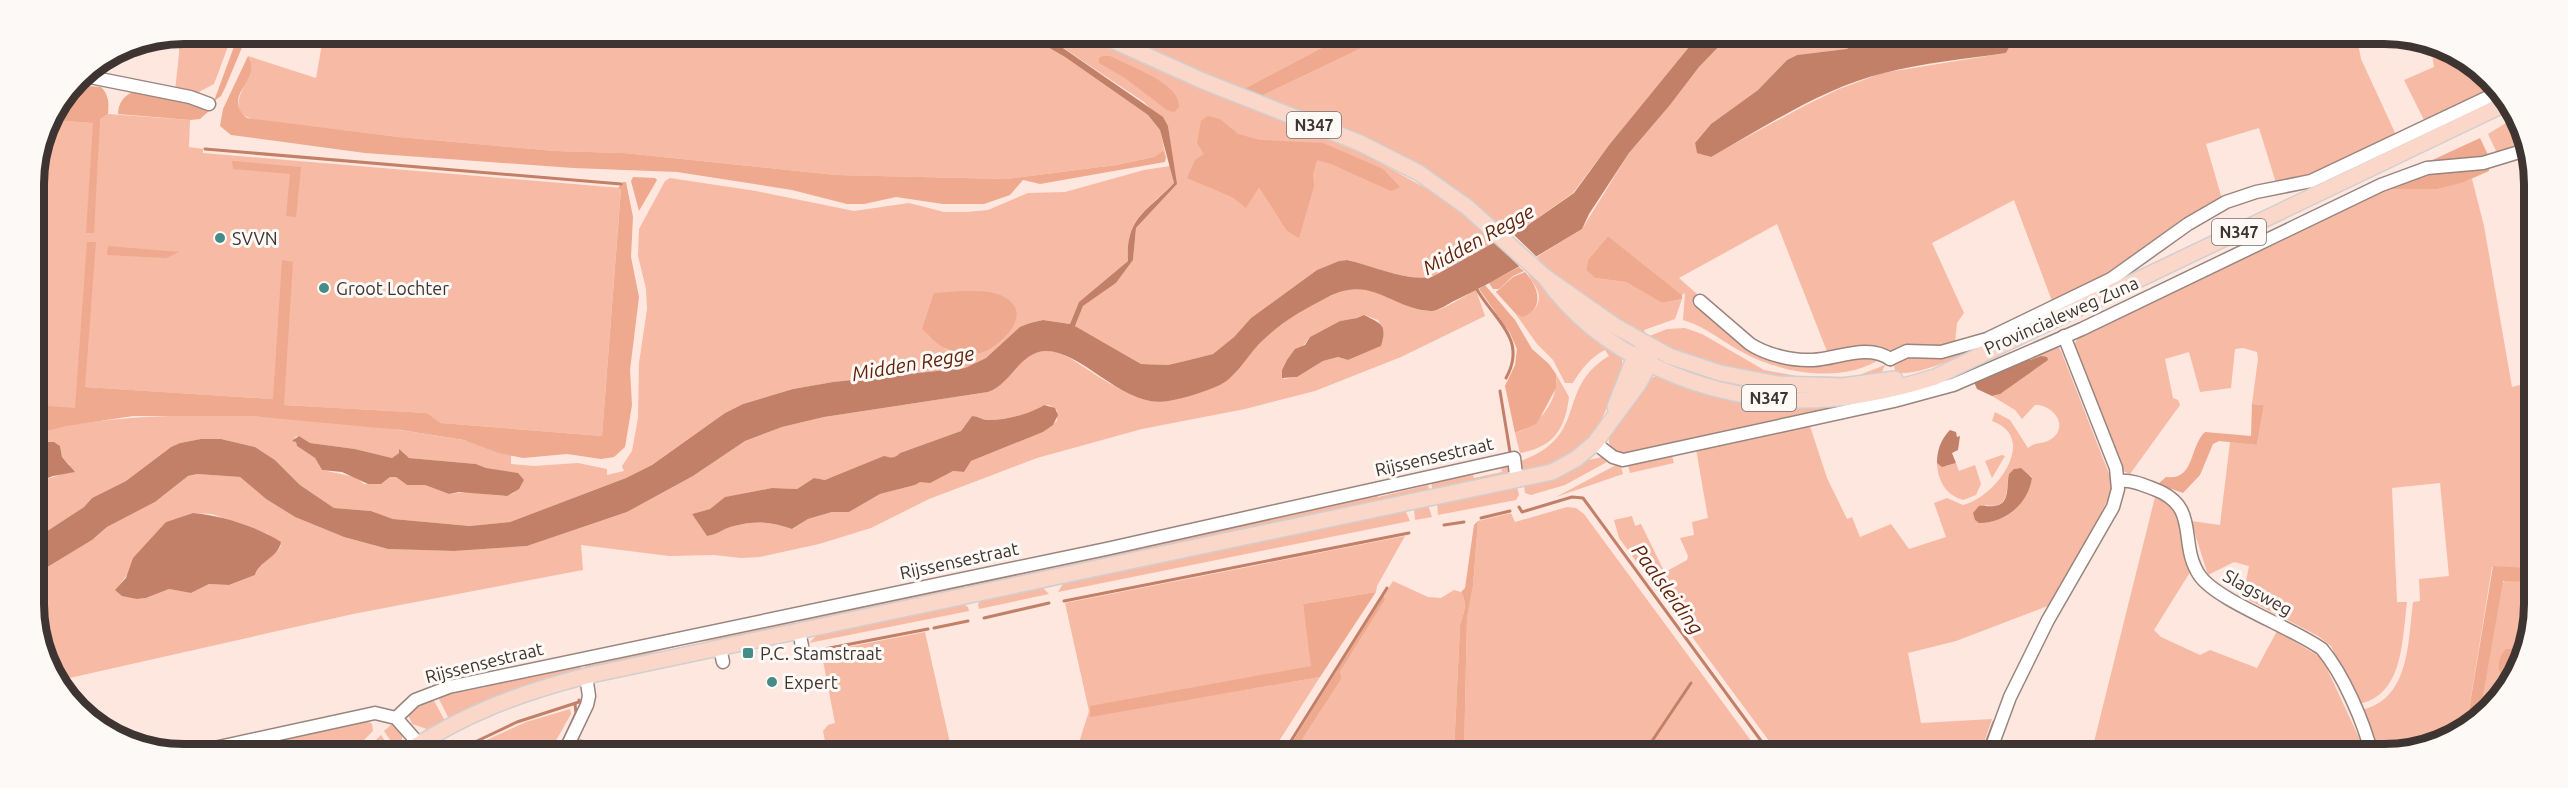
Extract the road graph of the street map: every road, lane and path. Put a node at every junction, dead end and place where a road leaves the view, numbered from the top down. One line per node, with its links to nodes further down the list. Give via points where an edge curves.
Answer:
1 (1121, 44): 7 (main road, N347, via 1384,154 1441,187)
2 (92, 77): 4 (street)
3 (2493, 95): 12 (street, Provincialeweg Zuna, via 2311,181 2226,202 2111,279 1987,339 1941,352 1906,351)
4 (209, 104)
5 (2501, 106): 14 (main road, Provincialeweg Zuna / N347, via 1935,377)
6 (2521, 152): 9 (street, Provincialeweg Zuna, via 2483,163 2410,173)
7 (1540, 273): 10 (main road, N347); 11 (main road, N347, via 1560,299)
8 (1700, 301): 12 (street, Provincialeweg Zuna, via 1750,344 1768,352 1813,360 1872,351)
9 (2064, 336): 16 (street, Provincialeweg Zuna, via 1953,385 1894,401 1623,460); 18 (street)
10 (1650, 347): 11 (main road); 13 (main road); 14 (main road, Provincialeweg Zuna / N347, via 1698,367 1768,383)
11 (1635, 356): 13 (main road, Provincialeweg Zuna / N347); 15 (main road, Rijssensestraat)
12 (1890, 359): 14 (street)
13 (1650, 363): 14 (main road, Provincialeweg Zuna / N347, via 1701,384 1768,398 1838,398); 15 (main road, Rijssensestraat)
14 (1891, 385)
15 (1608, 425): 16 (main road, Rijssensestraat)
16 (1595, 443): 17 (main road, Rijssensestraat, via 1564,467)
17 (1519, 480): 19 (main road, Rijssensestraat, via 801,639); 20 (street, Rijssensestraat, via 1514,458 1106,549 449,687 415,700)
18 (2119, 481): 25 (street, via 2113,507 2048,620 2010,697); 26 (street, Slagsweg, via 2132,480 2159,490 2180,505 2193,562 2206,582 2322,649 2355,709)
19 (586, 676): 23 (main road, Rijssensestraat, via 501,701); 24 (street, via 588,700)
20 (396, 718): 21 (street, via 370,714); 22 (street)
21 (253, 744)
22 (412, 744)
23 (419, 744)
24 (568, 744)
25 (1993, 744)
26 (2368, 744)

